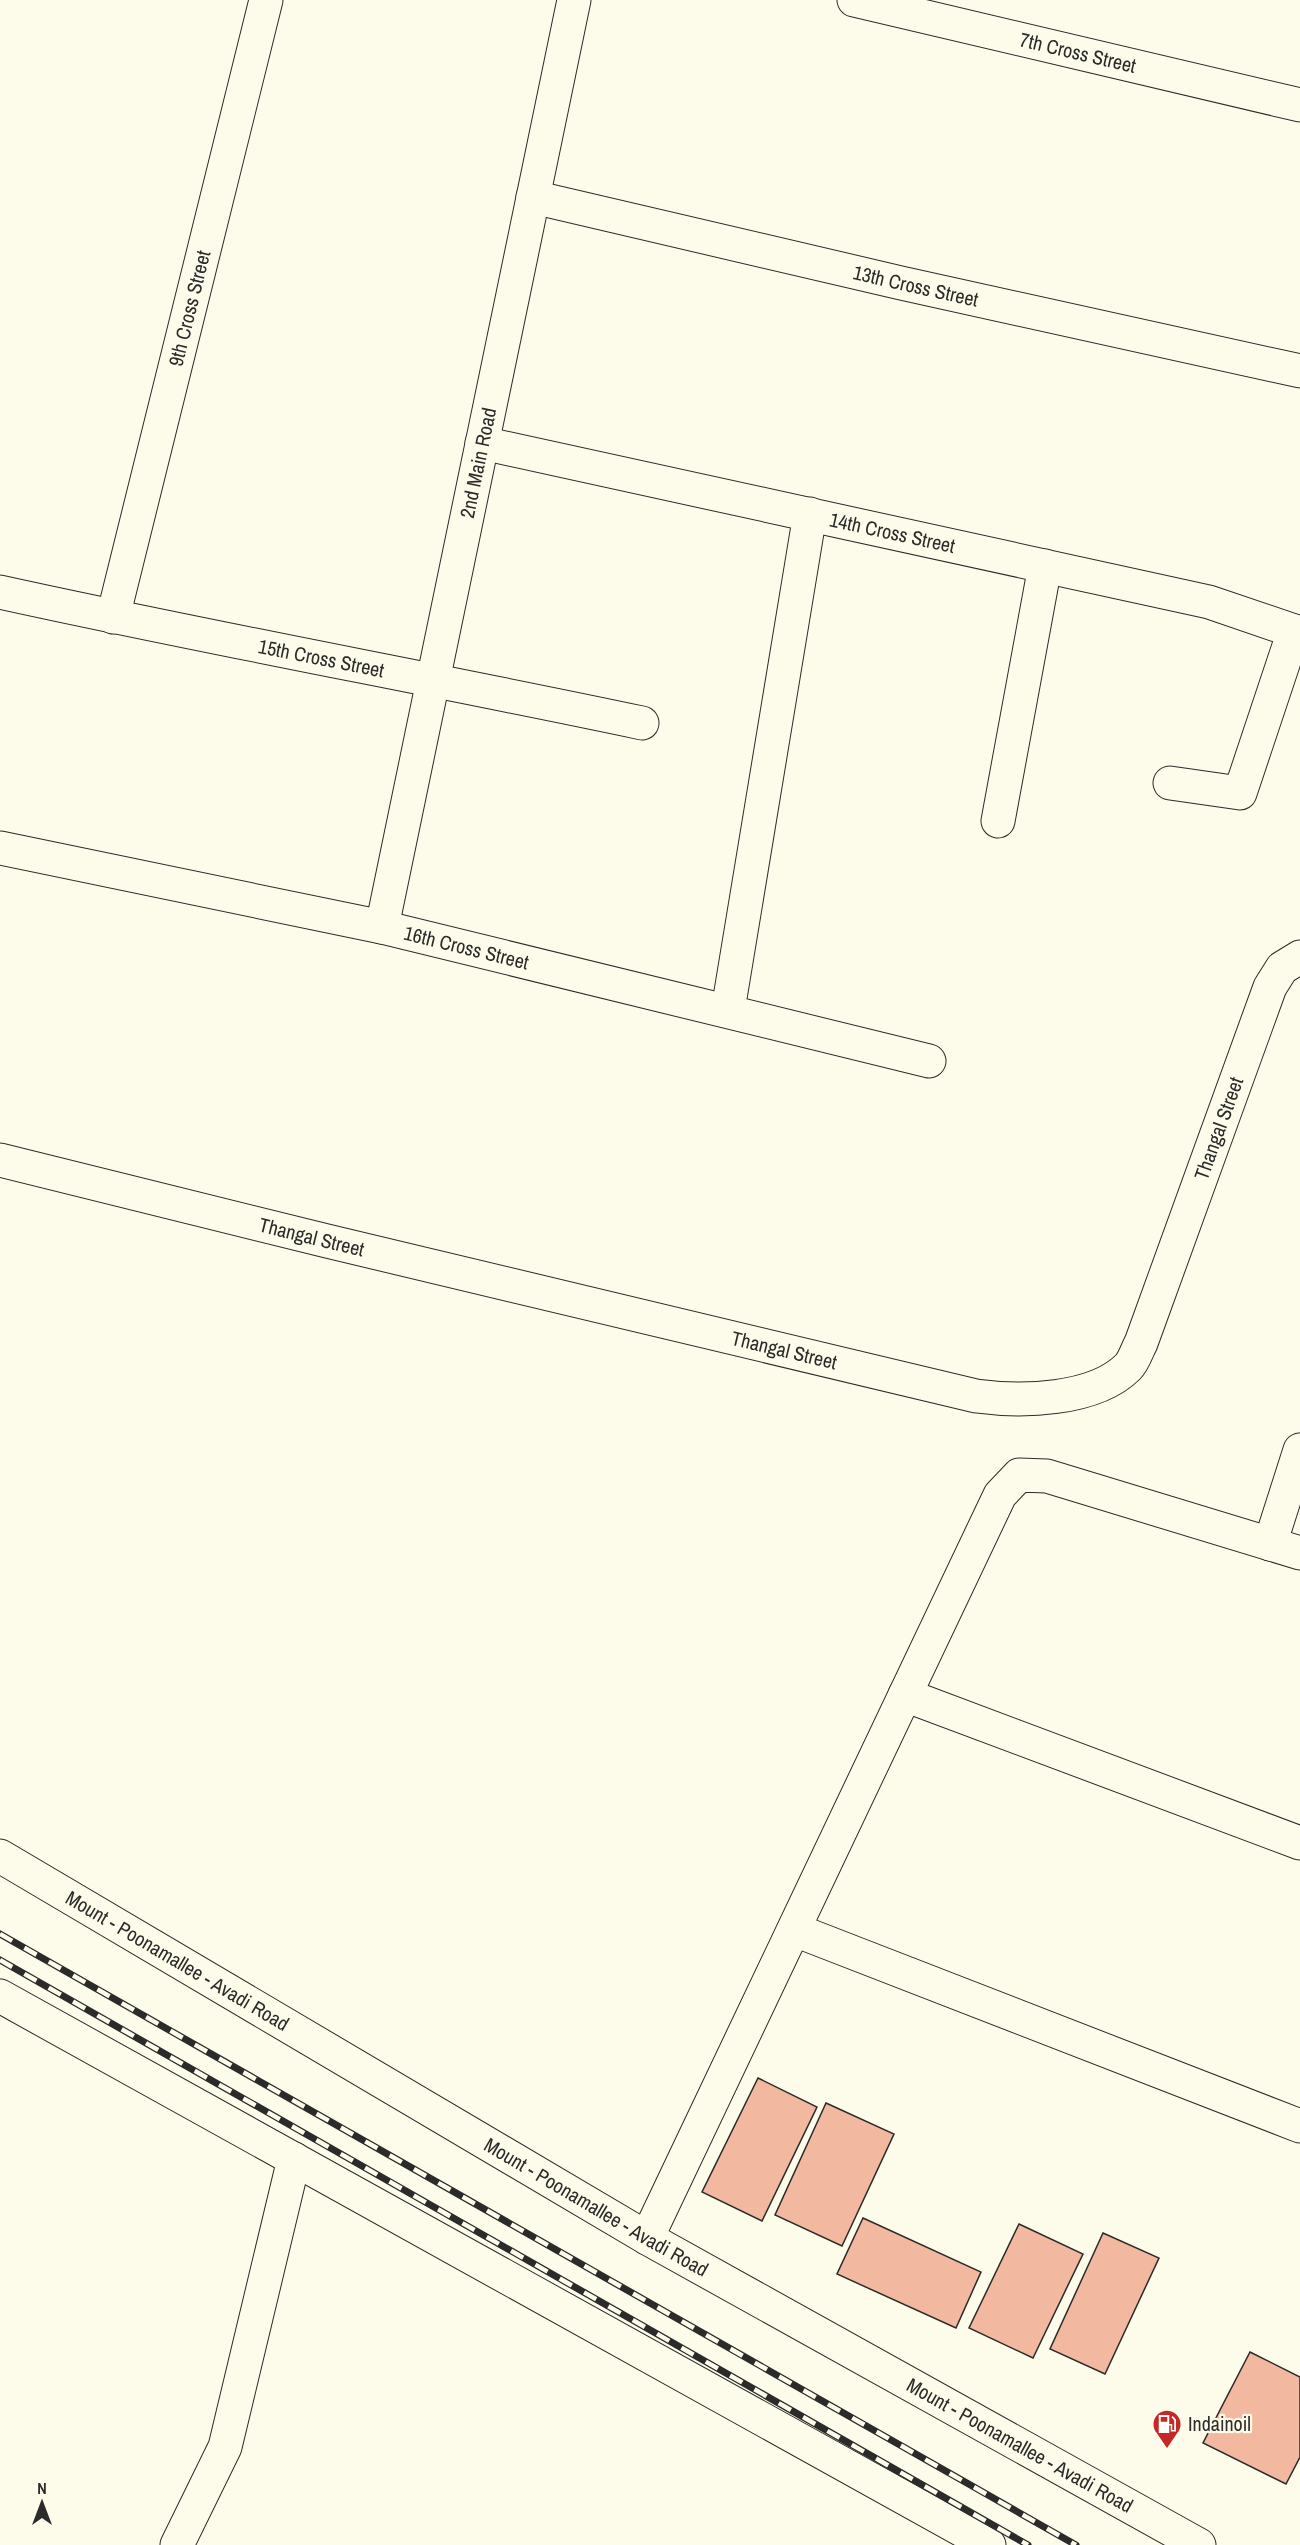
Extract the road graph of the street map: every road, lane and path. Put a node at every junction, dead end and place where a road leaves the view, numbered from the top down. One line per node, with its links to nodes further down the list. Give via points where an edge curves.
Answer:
1 (266, 0): 11 (street, 9th Cross Street)
2 (574, 0): 5 (street, 2nd Main Road)
3 (854, 0): 4 (street, 7th Cross Street)
4 (1300, 105)
5 (533, 197): 6 (street, 13th Cross Street); 7 (street, 2nd Main Road)
6 (1300, 371)
7 (482, 443): 8 (street, 14th Cross Street); 13 (street, 2nd Main Road)
8 (810, 514): 9 (street, 14th Cross Street); 20 (street)
9 (1045, 566): 12 (street, 14th Cross Street, via 1209,602); 16 (street)
10 (0, 592): 11 (street, 15th Cross Street)
11 (113, 617): 13 (street, 15th Cross Street)
12 (1297, 632): 15 (street, via 1240,793)
13 (433, 679): 14 (street, 15th Cross Street); 18 (street, 2nd Main Road)
14 (642, 723)
15 (1170, 783)
16 (998, 821)
17 (0, 848): 18 (street, 16th Cross Street)
18 (382, 927): 20 (street, 16th Cross Street)
19 (1300, 957): 22 (street, Thangal Street, via 1282,968 1270,987 1130,1366 1112,1380 1085,1391 1001,1400 976,1396)
20 (728, 1010): 21 (street, 16th Cross Street)
21 (929, 1061)
22 (0, 1160)
23 (1300, 1450): 24 (street)
24 (1285, 1549): 25 (street, via 1047,1476 1019,1475 1000,1495)
25 (905, 1695): 26 (street); 28 (street)
26 (1300, 1843)
27 (0, 1856): 32 (street, Mount - Poonamallee - Avadi Road)
28 (795, 1930): 30 (street); 32 (street)
29 (0, 1996): 31 (street)
30 (1300, 2126)
31 (294, 2159): 33 (street, via 225,2447); 34 (street)
32 (647, 2238): 35 (street, Mount - Poonamallee - Avadi Road)
33 (177, 2545)
34 (989, 2545)
35 (1199, 2545)

